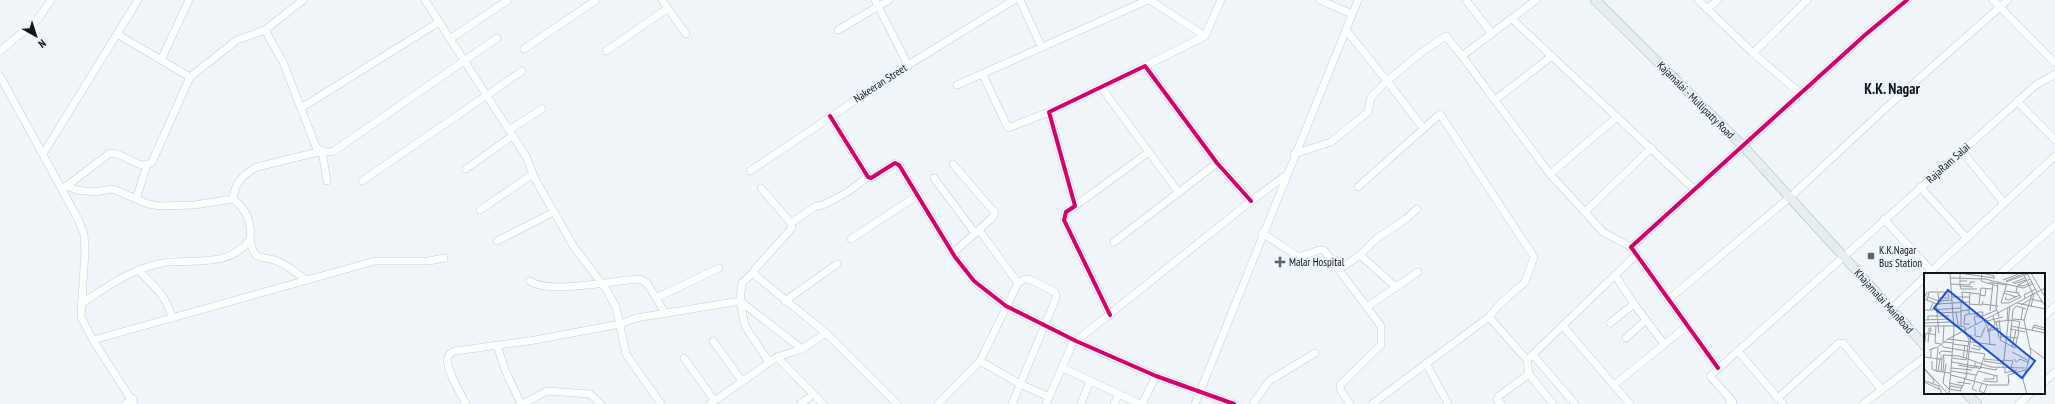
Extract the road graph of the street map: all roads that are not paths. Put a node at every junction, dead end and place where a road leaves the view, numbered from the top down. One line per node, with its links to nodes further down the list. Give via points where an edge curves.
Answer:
1 (51, 0): 44 (street, via 38,19)
2 (138, 0): 36 (street)
3 (189, 0): 49 (street)
4 (303, 0): 33 (street)
5 (425, 0): 32 (street)
6 (508, 0): 40 (street)
7 (596, 0): 43 (street)
8 (662, 0): 28 (street)
9 (889, 0): 25 (street)
10 (1014, 0): 26 (street, Nakeeran Street)
11 (1020, 0): 42 (street)
12 (1149, 0): 39 (street); 42 (street)
13 (1221, 0): 39 (street)
14 (1320, 0): 30 (street)
15 (1358, 0): 30 (street)
16 (1466, 0): 38 (street)
17 (1536, 0): 31 (street)
18 (1595, 0): 74 (main road, Kajamalai - Mullipatty Road)
19 (1698, 0): 29 (street)
20 (1718, 0): 29 (street)
21 (1807, 0): 46 (street)
22 (1906, 0): 62 (street)
23 (1993, 0): 27 (street)
24 (2008, 0): 27 (street)
25 (876, 3): 34 (street); 52 (street)
26 (1001, 3): 52 (street, Nakeeran Street)
27 (2000, 7): 51 (street); 101 (street)
28 (668, 8): 37 (street); 45 (street)
29 (1707, 9): 46 (street)
30 (1352, 14): 35 (street)
31 (1512, 19): 38 (street); 48 (street)
32 (439, 22): 40 (street); 66 (street)
33 (265, 30): 58 (street, via 237,40); 66 (street, via 283,62)
34 (838, 30)
35 (1346, 30): 59 (street); 80 (street)
36 (117, 34): 49 (street); 79 (street)
37 (686, 34)
38 (1492, 34): 47 (street)
39 (1205, 36): 53 (street)
40 (450, 38): 50 (street)
41 (497, 38): 50 (street)
42 (1041, 46): 56 (street)
43 (524, 49)
44 (0, 51)
45 (606, 51)
46 (1753, 53): 62 (street)
47 (1462, 56): 59 (street, via 1446,36); 64 (street)
48 (1552, 56): 64 (street); 70 (street)
49 (161, 60): 58 (street)
50 (463, 60): 63 (street); 76 (street, via 334,151)
51 (2055, 63)
52 (908, 65): 69 (street, Nakeeran Street)
53 (1145, 66): 61 (street); 82 (street)
54 (522, 71): 63 (street)
55 (2055, 74): 65 (street, RajaRam Salai, via 2036,85)
56 (983, 75): 60 (street); 68 (street, via 1008,128)
57 (0, 76): 79 (street)
58 (190, 77): 84 (street, via 152,162)
59 (1387, 81): 71 (street); 80 (street, via 1371,98 1368,112 1331,142)
60 (957, 85)
61 (1101, 86): 68 (street); 78 (street)
62 (1801, 94): 74 (street)
63 (486, 96): 72 (street); 93 (street)
64 (1495, 100): 88 (street)
65 (2018, 101): 73 (street); 77 (street, RajaRam Salai)
66 (301, 108): 76 (street, via 316,146)
67 (542, 109): 72 (street)
68 (1049, 112): 106 (street)
69 (830, 116): 86 (street, Nakeeran Street); 90 (street)
70 (1617, 116): 75 (street); 88 (street)
71 (1423, 128): 94 (street); 155 (street, via 1440,114 1532,253 1533,261 1525,282)
72 (511, 133): 85 (street); 87 (street, via 527,158)
73 (2055, 140)
74 (1742, 146): 98 (street); 101 (main road, Kajamalai - Mullipatty Road)
75 (1651, 148): 98 (street); 110 (street)
76 (322, 151): 92 (street); 103 (street, via 257,167 237,182)
77 (1962, 151): 95 (street, RajaRam Salai); 105 (street)
78 (1150, 152): 99 (street); 106 (street)
79 (43, 154): 96 (street)
80 (1294, 154): 89 (street)
81 (2055, 156): 105 (street)
82 (1218, 163): 99 (street); 104 (street)
83 (953, 164): 114 (street, via 995,213)
84 (147, 166): 96 (street, via 142,166 118,152 110,153); 102 (street)
85 (466, 169)
86 (750, 170)
87 (533, 174): 108 (street); 109 (street)
88 (1550, 174): 110 (street)
89 (1285, 176): 104 (street); 115 (street)
90 (868, 177): 100 (street, via 871,178 895,163 906,174); 112 (street, via 846,193 816,206)
91 (934, 178): 114 (street)
92 (327, 181)
93 (362, 181)
94 (1358, 187)
95 (1920, 187): 111 (street, RajaRam Salai); 116 (street)
96 (64, 188): 102 (street, via 94,192 113,189); 146 (street, via 84,234)
97 (761, 188): 112 (street)
98 (1695, 190): 121 (street)
99 (1179, 193): 120 (street)
100 (918, 195): 118 (street); 122 (street)
101 (1789, 198): 125 (main road, Kajamalai - Mullipatty Road); 143 (street)
102 (136, 199): 103 (street, via 160,206 194,205)
103 (233, 199): 117 (street, via 248,218)
104 (1251, 201): 153 (street)
105 (2004, 203): 116 (street)
106 (1076, 206): 153 (street, via 1066,212 1064,220)
107 (1417, 209): 123 (street, via 1406,220 1376,239)
108 (480, 210)
109 (554, 212): 119 (street); 139 (street, via 574,247)
110 (1585, 212): 121 (street, via 1603,232)
111 (1884, 219): 125 (street, RajaRam Salai); 133 (street)
112 (792, 223): 131 (street, via 789,233)
113 (2055, 225): 134 (street)
114 (977, 231): 122 (street); 140 (street)
115 (1262, 233): 129 (street, via 1299,257 1324,250); 194 (street)
116 (1967, 238): 133 (street)
117 (250, 239): 130 (street, via 242,249 225,258 164,262); 137 (street, via 255,255 264,260 277,261)
118 (851, 239)
119 (497, 241)
120 (1114, 242)
121 (1631, 247): 124 (street)
122 (953, 253): 148 (street, via 974,281)
123 (1360, 255): 129 (street); 141 (street)
124 (1636, 255): 135 (street); 143 (street)
125 (1843, 256): 151 (main road, Khajamalai MainRoad); 172 (street, RajaRam Salai)
126 (444, 258): 137 (street, via 429,261 375,261)
127 (837, 264): 145 (street)
128 (719, 268): 142 (street)
129 (1340, 269): 150 (street)
130 (138, 270): 146 (street, via 107,286); 156 (street, via 164,297 170,307)
131 (754, 272): 144 (street, via 742,283); 145 (street, via 758,279)
132 (1418, 272): 141 (street)
133 (1931, 273)
134 (2001, 273)
135 (1615, 275): 147 (street); 161 (street)
136 (1924, 278): 151 (street)
137 (306, 280): 156 (street)
138 (530, 281): 139 (street, via 539,286 559,287)
139 (602, 283): 142 (street, via 640,279 647,283); 159 (street, via 616,307)
140 (1018, 283): 148 (street); 160 (street, via 1029,279 1056,295)
141 (1396, 287): 150 (street)
142 (656, 298): 152 (street)
143 (1668, 300): 162 (street)
144 (740, 301): 152 (street); 171 (street); 179 (street, via 745,326)
145 (785, 301): 163 (street)
146 (81, 304): 165 (street, via 81,317)
147 (1634, 304): 157 (street); 158 (street)
148 (1006, 306): 160 (street); 180 (street)
149 (2055, 306): 154 (street)
150 (1367, 307): 219 (street, via 1381,326 1381,346 1340,385)
151 (1891, 309): 170 (main road, Khajamalai MainRoad)
152 (665, 313): 159 (street, via 636,318)
153 (1110, 315): 166 (street)
154 (2045, 316)
155 (1488, 317): 175 (street); 181 (street)
156 (172, 318): 165 (street)
157 (1645, 321): 164 (street); 168 (street)
158 (1610, 323)
159 (620, 324): 169 (street); 206 (street, via 626,354)
160 (1044, 325): 166 (street); 191 (street)
161 (1563, 326): 175 (street); 192 (street)
162 (1687, 326): 168 (street); 178 (street)
163 (826, 333): 171 (street); 209 (street)
164 (1626, 338)
165 (93, 340): 200 (street)
166 (1075, 340): 182 (street); 186 (street)
167 (713, 341): 188 (street)
168 (1664, 344): 192 (street)
169 (497, 345): 203 (street, via 455,351 447,358 448,367); 204 (street, via 505,370)
170 (1924, 345)
171 (802, 349): 174 (street)
172 (1738, 351): 183 (street, RajaRam Salai); 199 (street)
173 (1315, 353): 218 (street, via 1269,380)
174 (777, 357): 179 (street); 195 (street)
175 (1530, 357): 185 (street); 224 (street)
176 (684, 358): 201 (street)
177 (1924, 358): 193 (street)
178 (1711, 359): 183 (street); 187 (street)
179 (769, 362): 188 (street)
180 (980, 362): 191 (street); 210 (street)
181 (1426, 363): 220 (street); 221 (street)
182 (1063, 368): 189 (street); 198 (street)
183 (1718, 368): 187 (street, RajaRam Salai)
184 (2055, 372): 190 (street)
185 (1529, 374): 222 (street, via 1497,398); 223 (street)
186 (1156, 376): 194 (street); 215 (street)
187 (1710, 376): 226 (street, via 1733,402)
188 (742, 381): 201 (street)
189 (1090, 381): 197 (street); 213 (street)
190 (2045, 381)
191 (1020, 384): 198 (street); 211 (street)
192 (1614, 385): 225 (street)
193 (1879, 390): 199 (street, via 1843,343 1839,343); 228 (street)
194 (1200, 392): 216 (street); 217 (street)
195 (814, 394): 207 (street); 208 (street)
196 (2030, 394): 229 (street)
197 (1119, 395): 214 (street); 215 (street)
198 (1049, 397): 212 (street)
199 (1778, 398): 227 (street)
200 (133, 402): 202 (street)
201 (712, 402)
202 (125, 404)
203 (466, 404)
204 (522, 404): 205 (street, via 547,391 590,394)
205 (602, 404)
206 (661, 404)
207 (800, 404)
208 (823, 404)
209 (897, 404)
210 (938, 404)
211 (1012, 404)
212 (1046, 404)
213 (1081, 404)
214 (1114, 404)
215 (1141, 404)
216 (1195, 404)
217 (1234, 404)
218 (1253, 404)
219 (1350, 404)
220 (1372, 404)
221 (1447, 404)
222 (1501, 404)
223 (1553, 404)
224 (1575, 404)
225 (1630, 404)
226 (1730, 404)
227 (1784, 404)
228 (1863, 404)
229 (2019, 404)

